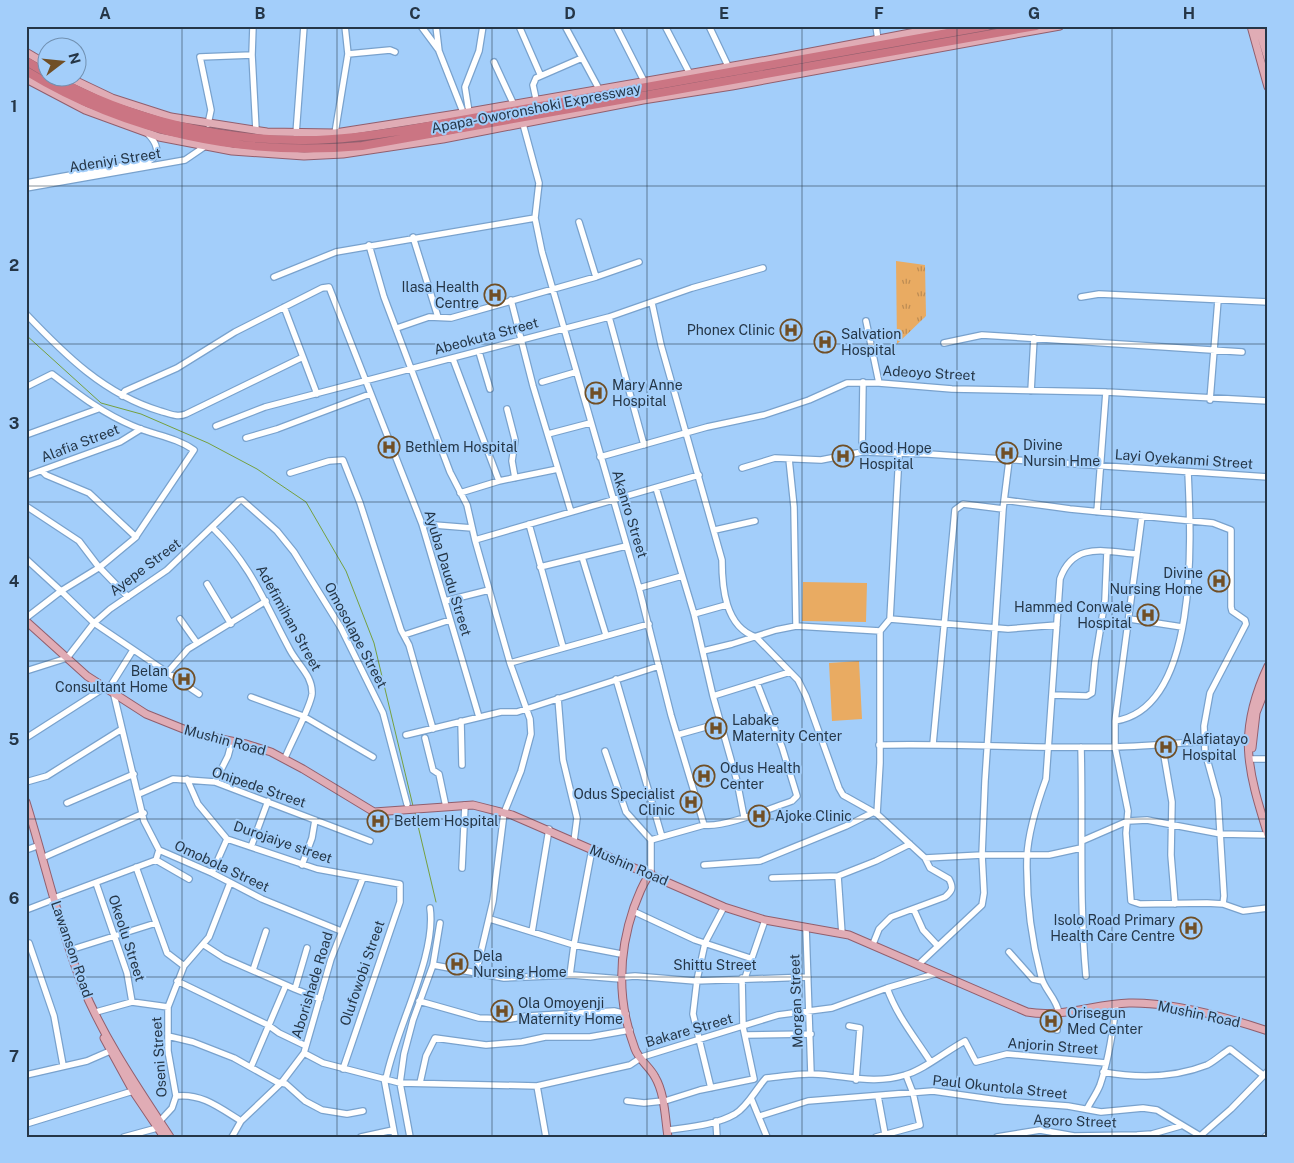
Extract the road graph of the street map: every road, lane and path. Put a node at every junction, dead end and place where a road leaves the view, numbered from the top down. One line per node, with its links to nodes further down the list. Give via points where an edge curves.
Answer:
1 (253, 26): 25 (street)
2 (304, 26): 50 (street)
3 (345, 26): 24 (street)
4 (421, 26): 21 (street)
5 (436, 26): 21 (street)
6 (483, 26): 44 (street, via 479,51 465,87)
7 (519, 26): 34 (street)
8 (565, 26): 26 (street)
9 (616, 26): 37 (street)
10 (666, 26): 35 (street)
11 (709, 26): 31 (street)
12 (876, 26): 20 (street)
13 (947, 26): 20 (main road, Apapa-Oworonshoki Expressway)
14 (987, 26): 40 (highway, Apapa-Oworonshoki Expressway, via 614,95 406,130 321,140 256,138 202,130 107,104)
15 (1036, 26): 33 (highway, Apapa-Oworonshoki Expressway, via 381,143 312,150 256,147 162,131 105,111)
16 (1060, 26): 46 (main road, Apapa-Oworonshoki Expressway)
17 (1251, 26): 39 (main road)
18 (1261, 28): 19 (main road); 28 (main road)
19 (1268, 37)
20 (878, 40): 31 (main road, Apapa-Oworonshoki Expressway)
21 (439, 51): 44 (street)
22 (26, 52): 27 (main road)
23 (395, 52): 24 (street)
24 (348, 54): 48 (street)
25 (252, 55): 45 (street, via 200,57 211,110); 47 (street)
26 (582, 58): 34 (street); 41 (street)
27 (38, 59)
28 (1268, 59)
29 (26, 61): 32 (highway)
30 (494, 62): 43 (street)
31 (728, 66): 35 (main road, Apapa-Oworonshoki Expressway)
32 (38, 68)
33 (26, 71)
34 (540, 74): 42 (street, via 533,84)
35 (690, 74): 37 (main road, Apapa-Oworonshoki Expressway)
36 (26, 79): 49 (main road, Apapa-Oworonshoki Expressway, via 85,110)
37 (644, 81): 41 (main road, Apapa-Oworonshoki Expressway)
38 (88, 86): 45 (main road, Apapa-Oworonshoki Expressway, via 140,108)
39 (1268, 87)
40 (74, 88)
41 (599, 89): 42 (main road, Apapa-Oworonshoki Expressway)
42 (536, 100): 43 (main road, Apapa-Oworonshoki Expressway)
43 (513, 104): 44 (main road, Apapa-Oworonshoki Expressway)
44 (466, 112): 48 (main road, Apapa-Oworonshoki Expressway)
45 (208, 124): 47 (main road, Apapa-Oworonshoki Expressway)
46 (524, 124): 51 (main road, Apapa-Oworonshoki Expressway, via 343,154 269,155); 54 (street, Akanro Street, via 539,183)
47 (256, 130): 50 (main road, Apapa-Oworonshoki Expressway)
48 (335, 133): 50 (main road, Apapa-Oworonshoki Expressway)
49 (148, 134): 51 (main road, Apapa-Oworonshoki Expressway); 52 (street, Adeniyi Street, via 156,143 157,150 149,162)
50 (296, 134)
51 (204, 146): 53 (street, Adeniyi Street, via 184,160)
52 (26, 183)
53 (26, 188)
54 (535, 218): 56 (street); 62 (street, Akanro Street)
55 (579, 222): 61 (street)
56 (413, 237): 57 (street); 70 (street)
57 (369, 245): 60 (street, via 336,252); 74 (street)
58 (639, 262): 61 (street)
59 (763, 268): 67 (street, Abeokuta Street)
60 (274, 277)
61 (596, 277): 62 (street)
62 (553, 289): 64 (street); 73 (street, Akanro Street)
63 (1081, 297): 65 (street, via 1099,294)
64 (511, 300): 70 (street, via 451,318); 76 (street)
65 (1218, 300): 66 (street); 78 (street)
66 (1268, 302)
67 (652, 303): 71 (street, Abeokuta Street); 103 (street)
68 (284, 307): 81 (street); 85 (street, Ayuba Daudu Street, via 329,287); 95 (street, via 235,332 177,368 125,391)
69 (26, 314): 95 (street, via 70,359)
70 (438, 317): 74 (street, via 429,316)
71 (609, 317): 73 (street, Abeokuta Street); 107 (street)
72 (866, 321): 88 (street)
73 (563, 327): 76 (street, Abeokuta Street); 84 (street, Akanro Street)
74 (396, 328): 83 (street)
75 (1034, 338): 77 (street, via 982,334); 78 (street); 91 (street)
76 (521, 340): 79 (street, Abeokuta Street); 104 (street)
77 (944, 343)
78 (1214, 350): 80 (street); 96 (street)
79 (479, 352): 82 (street, Abeokuta Street); 90 (street)
80 (1242, 352)
81 (303, 357): 93 (street); 95 (street, via 181,416 146,407)
82 (453, 359): 83 (street, Abeokuta Street); 123 (street)
83 (412, 368): 85 (street, Abeokuta Street); 125 (street)
84 (576, 372): 86 (street); 100 (street, Akanro Street)
85 (366, 382): 93 (street, Abeokuta Street); 94 (street, Ayuba Daudu Street)
86 (542, 382)
87 (862, 382): 88 (street, Adeoyo Street); 103 (street, Adeoyo Street, via 836,387 809,400 756,417); 108 (street)
88 (879, 383): 91 (street, Adeoyo Street)
89 (26, 387): 98 (street, via 52,374)
90 (490, 389)
91 (1031, 391): 92 (street, Adeoyo Street)
92 (1106, 392): 96 (street, Adeoyo Street); 113 (street)
93 (317, 394): 101 (street, Abeokuta Street)
94 (370, 394): 106 (street); 136 (street, Ayuba Daudu Street)
95 (122, 396)
96 (1210, 400): 97 (street, Adeoyo Street)
97 (1268, 401)
98 (98, 409): 102 (street); 105 (street)
99 (507, 409): 122 (street, via 515,440 512,461)
100 (590, 423): 104 (street); 110 (street, Akanro Street)
101 (216, 426)
102 (141, 429): 116 (street, Alafia Street, via 120,442); 141 (street, via 186,444 194,450)
103 (687, 433): 107 (street, Adeoyo Street); 119 (street)
104 (548, 434): 115 (street)
105 (26, 435)
106 (246, 438)
107 (644, 445): 110 (street, Adeoyo Street)
108 (862, 452): 109 (street, Layi Oyekanmi Street); 111 (street, Layi Oyekanmi Street, via 821,460)
109 (900, 454): 112 (street, Layi Oyekanmi Street); 162 (street)
110 (600, 457): 127 (street, Akanro Street)
111 (788, 459): 114 (street, Layi Oyekanmi Street, via 775,458); 170 (street, via 794,506)
112 (1009, 461): 113 (street, Layi Oyekanmi Street); 128 (street)
113 (1101, 466): 117 (street, Layi Oyekanmi Street); 132 (street)
114 (742, 468)
115 (558, 470): 122 (street); 131 (street)
116 (42, 471): 120 (street, Alafia Street); 141 (street, via 46,476 89,493)
117 (1188, 472): 121 (street, Layi Oyekanmi Street); 134 (street)
118 (290, 473): 174 (street, via 343,460)
119 (699, 475): 124 (street); 140 (street)
120 (26, 476)
121 (1268, 477)
122 (515, 478): 123 (street)
123 (499, 481): 125 (street)
124 (656, 488): 127 (street); 150 (street)
125 (460, 493): 139 (street, via 467,505)
126 (242, 500): 138 (street, Ayepe Street); 235 (street, Omosolape Street, via 294,552 341,628 382,712)
127 (613, 500): 131 (street); 143 (street, Akanro Street)
128 (1004, 500): 130 (street); 132 (street)
129 (26, 506): 148 (street, via 79,542)
130 (1003, 509): 166 (street, via 963,504 955,510); 172 (street)
131 (571, 512): 137 (street)
132 (1097, 512): 133 (street)
133 (1142, 516): 134 (street); 145 (street)
134 (1188, 520): 171 (street, via 1187,587); 210 (street, via 1213,523 1231,530 1231,607 1246,624 1210,693)
135 (755, 521): 140 (street)
136 (422, 524): 139 (street); 157 (street, Ayuba Daudu Street)
137 (529, 524): 142 (street); 149 (street)
138 (213, 528): 155 (street, Ayepe Street, via 167,570); 156 (street, Adefimihan Street, via 234,550)
139 (472, 528): 142 (street)
140 (715, 530): 158 (street, via 722,560)
141 (136, 537): 148 (street)
142 (475, 540): 154 (street)
143 (626, 546): 146 (street); 152 (street, Akanro Street)
144 (1107, 552): 145 (street); 169 (street, via 1080,553 1065,565 1060,579); 194 (street, via 1105,600 1092,693 1087,696)
145 (1136, 554): 163 (street)
146 (582, 557): 149 (street); 175 (street)
147 (26, 559): 153 (street)
148 (100, 567): 153 (street); 155 (street)
149 (540, 567): 178 (street)
150 (682, 576): 152 (street); 159 (street)
151 (207, 584): 167 (street)
152 (639, 588): 168 (street, Akanro Street)
153 (61, 590): 160 (street); 165 (street)
154 (489, 590): 157 (street); 182 (street)
155 (128, 597): 165 (street, Ayepe Street)
156 (266, 601): 167 (street); 199 (street, Adefimihan Street, via 294,657 310,680 312,697)
157 (445, 601): 164 (street, Ayuba Daudu Street)
158 (726, 605): 159 (street); 176 (street, via 748,634)
159 (694, 614): 180 (street)
160 (26, 619): 181 (main road, Mushin Road)
161 (180, 619): 177 (street)
162 (890, 619): 166 (street); 173 (street)
163 (1130, 619): 171 (street); 202 (street)
164 (450, 620): 174 (street); 200 (street, Ayuba Daudu Street)
165 (94, 623): 179 (street); 181 (street, Ayepe Street)
166 (946, 623): 172 (street); 213 (street)
167 (231, 624): 177 (street)
168 (649, 624): 175 (street); 183 (street, Akanro Street)
169 (1057, 625): 172 (street); 194 (street)
170 (796, 626): 173 (street); 176 (street)
171 (1182, 627): 202 (street, via 1176,659 1163,689 1136,714)
172 (996, 628): 216 (street)
173 (880, 631): 215 (street)
174 (404, 635): 205 (street)
175 (606, 635): 178 (street)
176 (756, 637): 180 (street); 187 (street)
177 (197, 643): 186 (street)
178 (563, 647): 182 (street)
179 (133, 650): 186 (street); 191 (street)
180 (703, 651): 195 (street)
181 (67, 658): 185 (street); 191 (main road, Mushin Road)
182 (510, 663): 198 (street)
183 (659, 666): 188 (street); 207 (street, Akanro Street)
184 (1267, 671): 211 (main road, via 1254,699)
185 (26, 672)
186 (168, 672): 192 (street)
187 (790, 672): 190 (street); 239 (street, via 806,696 843,795)
188 (616, 679): 197 (street); 251 (street)
189 (1268, 682): 223 (main road, via 1254,723)
190 (757, 683): 195 (street); 242 (street, via 797,796 792,801)
191 (106, 689): 193 (main road, Mushin Road); 208 (street)
192 (199, 694)
193 (114, 695): 204 (street, Omobola Street); 212 (main road, Mushin Road, via 180,729)
194 (1052, 695): 217 (street)
195 (713, 696): 203 (street)
196 (251, 697): 199 (street)
197 (558, 698): 198 (street); 255 (street, via 563,760 577,818)
198 (526, 708): 200 (street); 238 (street, via 531,734 522,771)
199 (303, 716): 221 (street); 222 (street, Adefimihan Street)
200 (479, 717): 201 (street)
201 (461, 721): 205 (street); 225 (street)
202 (1115, 721): 219 (street)
203 (720, 723): 207 (street); 242 (street)
204 (122, 729): 226 (street, Omobola Street); 228 (street, via 47,776)
205 (433, 729): 206 (street)
206 (406, 735)
207 (677, 735): 247 (street, Akanro Street)
208 (26, 738)
209 (425, 738): 236 (street, via 433,770 439,774)
210 (1204, 740): 211 (street); 214 (street); 249 (street, via 1218,799)
211 (1247, 740): 237 (main road, via 1251,778)
212 (232, 741): 222 (main road, Mushin Road); 229 (street)
213 (933, 744): 215 (street); 216 (street)
214 (1162, 744): 219 (street); 246 (street)
215 (879, 745): 239 (street, via 880,784)
216 (988, 745): 217 (street); 263 (street)
217 (1049, 747): 218 (street); 264 (street, via 1046,779)
218 (1081, 747): 219 (street); 257 (street)
219 (1115, 747): 244 (street)
220 (605, 751): 253 (street, via 626,812)
221 (373, 757)
222 (285, 758): 235 (main road, Mushin Road, via 374,812)
223 (1252, 759): 224 (street); 237 (main road)
224 (1268, 759)
225 (462, 765)
226 (134, 774): 230 (street, Omobola Street); 233 (street)
227 (187, 779): 229 (street, Onipede Street); 230 (street, Onipede Street, via 173,778); 252 (street, Durojaiye street, via 198,804)
228 (26, 782)
229 (215, 782): 231 (street, Onipede Street)
230 (139, 794): 241 (street, Omobola Street)
231 (268, 801): 243 (street, Onipede Street); 259 (street)
232 (26, 802): 265 (main road, Lawanson Road)
233 (67, 803)
234 (465, 805): 236 (main road, Mushin Road); 238 (main road, Mushin Road); 271 (street)
235 (408, 807): 236 (main road, Mushin Road)
236 (446, 807)
237 (1263, 812): 245 (main road); 250 (main road)
238 (504, 813): 248 (main road, Mushin Road); 290 (street)
239 (876, 813): 256 (street); 269 (street, via 760,861)
240 (26, 814): 258 (main road, Lawanson Road)
241 (144, 814): 262 (street, Omobola Street, via 148,831); 265 (street)
242 (744, 817): 247 (street, via 712,826)
243 (315, 820): 254 (street, Onipede Street); 268 (street)
244 (1128, 821): 246 (street); 257 (street); 282 (street, via 1131,901)
245 (1268, 821)
246 (1173, 824): 249 (street); 282 (street, via 1171,855)
247 (704, 825): 251 (street)
248 (549, 829): 255 (main road, Mushin Road); 297 (street)
249 (1221, 834): 250 (street); 283 (street)
250 (1268, 835)
251 (662, 837): 253 (street)
252 (227, 839): 259 (street, Durojaiye street); 272 (street)
253 (651, 840): 273 (street)
254 (370, 841)
255 (574, 841): 260 (main road, Mushin Road)
256 (910, 844): 266 (street); 274 (street)
257 (1081, 844): 264 (street, via 1049,855); 318 (street)
258 (36, 846): 261 (street); 281 (main road, Lawanson Road)
259 (251, 847): 268 (street, Durojaiye street)
260 (592, 849): 273 (main road, Mushin Road); 304 (street)
261 (26, 850)
262 (159, 850): 267 (street); 272 (street, Omobola Street)
263 (982, 855): 264 (street); 266 (street); 305 (street, via 982,905)
264 (1027, 856): 323 (street, via 1033,947)
265 (42, 858): 281 (main road, Lawanson Road)
266 (925, 858): 288 (street, via 930,868 949,879 952,887 945,897)
267 (156, 860): 270 (street); 277 (street)
268 (302, 865): 275 (street, Durojaiye street)
269 (704, 865)
270 (136, 867): 278 (street); 292 (street)
271 (462, 868)
272 (212, 873): 279 (street, Omobola Street)
273 (650, 876): 284 (main road, Mushin Road); 289 (main road); 309 (main road, via 638,896)
274 (838, 876): 276 (street); 298 (street)
275 (364, 878): 280 (street, Durojaiye street); 296 (street, Aborishade Road)
276 (772, 878)
277 (188, 879)
278 (96, 883): 281 (street); 299 (street, Okeolu Street)
279 (230, 883): 296 (street, Omobola Street); 303 (street, Oseni Street, via 219,917)
280 (400, 884): 355 (street, Olufowobi Street, via 400,902)
281 (53, 899): 287 (street); 307 (main road, Lawanson Road); 348 (main road, Lawanson Road, via 78,983)
282 (1175, 904): 283 (street)
283 (1222, 904): 286 (street, via 1243,911)
284 (724, 907): 291 (main road, Mushin Road); 301 (street)
285 (430, 908): 362 (street, via 431,922 422,967)
286 (1268, 908)
287 (26, 910)
288 (914, 910): 302 (street, via 897,914 884,923); 305 (street, via 923,930)
289 (635, 912): 301 (street); 320 (main road, via 624,948)
290 (490, 919): 297 (street); 316 (street)
291 (765, 920): 294 (main road, Mushin Road); 310 (street)
292 (156, 923): 299 (street); 313 (street, via 167,953)
293 (440, 923): 312 (street)
294 (806, 927): 298 (main road, Mushin Road); 319 (street, Morgan Street)
295 (266, 931): 314 (street)
296 (342, 931): 328 (street, Aborishade Road)
297 (532, 932): 304 (street)
298 (842, 934): 302 (main road, Mushin Road)
299 (116, 937): 307 (street); 330 (street, Okeolu Street)
300 (29, 943): 353 (street, via 54,1016)
301 (705, 943): 310 (street); 322 (street)
302 (873, 944): 311 (main road, Mushin Road)
303 (204, 945): 313 (street, Oseni Street); 314 (street, via 213,953)
304 (574, 945): 309 (street); 317 (street)
305 (937, 945): 311 (street)
306 (307, 948): 327 (street)
307 (70, 950): 334 (main road, Lawanson Road)
308 (1009, 952): 323 (street, via 1033,979)
309 (621, 954): 320 (main road)
310 (750, 958): 321 (street)
311 (919, 964): 315 (main road, Mushin Road)
312 (433, 965): 316 (street, Shittu Street); 329 (street)
313 (184, 966): 324 (street, Oseni Street)
314 (253, 970): 325 (street)
315 (938, 973): 326 (street, Bakare Street); 335 (main road, Mushin Road, via 1027,1012)
316 (476, 974): 317 (street, Shittu Street, via 504,978)
317 (570, 975): 320 (street, Shittu Street)
318 (1086, 976)
319 (808, 977): 321 (street, Shittu Street); 333 (street, Morgan Street)
320 (622, 978): 322 (street, Shittu Street); 336 (main road); 350 (main road, via 634,1041)
321 (744, 978): 322 (street, Shittu Street); 339 (street)
322 (696, 980): 346 (street, via 693,1014)
323 (1042, 980): 335 (street, via 1057,1002)
324 (177, 981): 332 (street, Oseni Street); 337 (street)
325 (286, 985): 327 (street); 337 (street)
326 (887, 988): 333 (street, Bakare Street, via 832,1008); 351 (street, via 905,1027)
327 (295, 989): 328 (street)
328 (320, 999): 347 (street, Aborishade Road)
329 (419, 1001): 336 (street, via 478,1018 510,1019 614,1011); 366 (street, via 404,1054)
330 (132, 1002): 332 (street); 334 (street)
331 (1116, 1004): 335 (main road, Mushin Road); 342 (main road, Mushin Road, via 1152,1004 1211,1014); 352 (street)
332 (168, 1007): 345 (street, Oseni Street)
333 (810, 1010): 339 (street, Bakare Street, via 778,1015); 343 (street, Morgan Street)
334 (96, 1012): 383 (main road, Lawanson Road)
335 (1058, 1013): 341 (street)
336 (626, 1014): 340 (main road)
337 (268, 1025): 347 (street); 354 (street)
338 (850, 1026): 364 (street, via 860,1028)
339 (743, 1027): 344 (street); 346 (street, Bakare Street)
340 (630, 1030): 350 (main road, via 635,1049); 367 (street, via 486,1045 435,1038 429,1046)
341 (1057, 1030)
342 (1268, 1031)
343 (811, 1034): 344 (street); 358 (street, Morgan Street)
344 (745, 1035): 363 (street)
345 (168, 1036): 354 (street, via 193,1042); 372 (street, Oseni Street)
346 (700, 1041): 350 (street, Bakare Street); 369 (street)
347 (306, 1046): 349 (street, Aborishade Road)
348 (110, 1051): 353 (street, via 86,1061); 370 (main road, Lawanson Road)
349 (304, 1053): 355 (street, Bakare Street); 365 (street, Aborishade Road)
350 (642, 1058): 368 (street, Bakare Street, via 630,1066); 376 (main road, via 659,1079)
351 (930, 1061): 352 (street, Anjorin Street, via 965,1041 976,1062 1007,1054); 360 (street)
352 (1106, 1063): 356 (street)
353 (63, 1065): 359 (street)
354 (251, 1067): 365 (street, via 276,1082)
355 (344, 1069): 362 (street, Bakare Street)
356 (1103, 1072): 357 (street, via 1148,1077 1177,1072 1208,1064 1230,1049); 377 (street)
357 (1265, 1073): 391 (street)
358 (811, 1074): 361 (street); 364 (street)
359 (26, 1075)
360 (906, 1075): 364 (street, via 886,1080); 371 (street)
361 (766, 1078): 363 (street); 374 (street)
362 (385, 1079): 366 (street, Bakare Street); 385 (street)
363 (754, 1079): 369 (street)
364 (856, 1080)
365 (282, 1082): 378 (street, via 322,1110 347,1114); 380 (street, Aborishade Road)
366 (400, 1082): 367 (street, Bakare Street); 399 (street)
367 (420, 1083): 368 (street, Bakare Street)
368 (537, 1086): 400 (street)
369 (711, 1088): 376 (street)
370 (133, 1091): 382 (street); 383 (main road, Lawanson Road)
371 (913, 1093): 373 (street, Paul Okuntola Street); 377 (street, Paul Okuntola Street, via 951,1093); 387 (street, via 920,1125)
372 (176, 1096): 380 (street, via 191,1095 207,1100); 383 (street, Oseni Street, via 172,1108)
373 (878, 1096): 379 (street, Paul Okuntola Street, via 808,1101); 387 (street)
374 (751, 1098): 379 (street); 381 (street, via 735,1114)
375 (627, 1101): 376 (street)
376 (664, 1101): 386 (main road)
377 (1088, 1109): 384 (street, Paul Okuntola Street, via 1157,1110)
378 (363, 1111)
379 (760, 1116): 402 (street)
380 (241, 1121): 395 (street, Aborishade Road)
381 (716, 1121): 386 (street); 401 (street)
382 (26, 1124)
383 (158, 1124): 392 (street); 393 (main road, Lawanson Road); 394 (main road, Lawanson Road)
384 (1180, 1126): 390 (street, Agoro Street, via 1152,1134); 391 (street, Paul Okuntola Street)
385 (393, 1130): 397 (street); 398 (street)
386 (669, 1134)
387 (885, 1134): 403 (street)
388 (1040, 1134): 390 (street, Agoro Street); 404 (street, Agoro Street)
389 (1268, 1134): 405 (street)
390 (1074, 1136)
391 (1200, 1136)
392 (124, 1137)
393 (164, 1137)
394 (170, 1137)
395 (232, 1137): 396 (street)
396 (238, 1137)
397 (361, 1137)
398 (395, 1137)
399 (410, 1137)
400 (546, 1137)
401 (718, 1137)
402 (767, 1137)
403 (876, 1137)
404 (997, 1137)
405 (1265, 1137)

